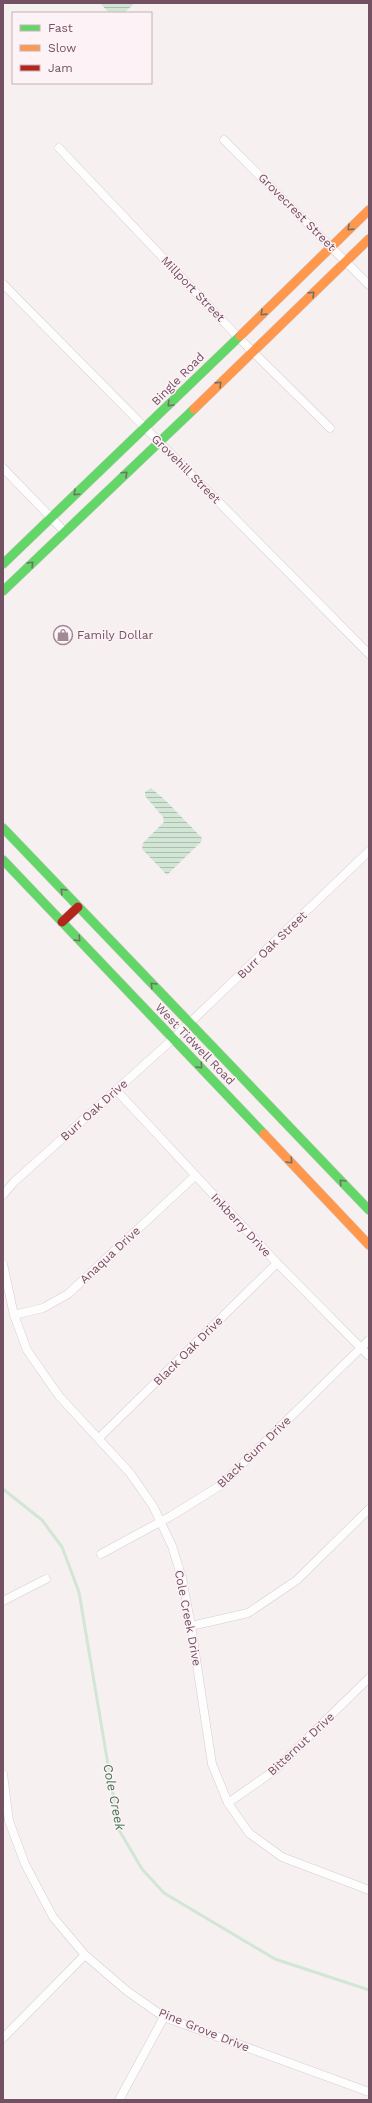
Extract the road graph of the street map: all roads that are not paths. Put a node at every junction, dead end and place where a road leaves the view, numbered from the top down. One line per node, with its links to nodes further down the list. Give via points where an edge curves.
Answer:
1 (224, 140): 5 (street, Grovecrest Street)
2 (59, 148): 9 (street, Millport Street)
3 (369, 210): 5 (main road, Bingle Road, one-way to 5)
4 (369, 239): 6 (main road)
5 (331, 246): 6 (street, Grovecrest Street); 9 (main road, Bingle Road, one-way to 9)
6 (346, 261): 8 (street, Grovecrest Street); 10 (main road, one-way to 6)
7 (3, 284): 11 (street, Grovehill Street)
8 (369, 285)
9 (238, 337): 10 (street, Millport Street); 11 (main road, Bingle Road, one-way to 11)
10 (253, 351): 12 (street, Millport Street); 13 (main road, one-way to 10)
11 (146, 428): 13 (street, Grovehill Street); 15 (main road, Bingle Road, one-way to 15)
12 (330, 428)
13 (159, 443): 16 (main road, one-way to 13); 19 (street, Grovehill Street)
14 (3, 468): 15 (street)
15 (51, 517): 16 (street); 17 (main road, Bingle Road)
16 (64, 531): 18 (main road, one-way to 16)
17 (3, 564)
18 (3, 591)
19 (369, 654)
20 (3, 828): 23 (main road, West Tidwell Road, one-way to 20)
21 (369, 851): 25 (street, Burr Oak Street)
22 (3, 860): 24 (main road, West Tidwell Road)
23 (78, 906): 24 (main road); 25 (main road, West Tidwell Road, one-way to 23)
24 (62, 922): 26 (main road, West Tidwell Road, one-way to 26)
25 (190, 1023): 26 (street, Burr Oak Street); 30 (main road, West Tidwell Road, one-way to 25)
26 (174, 1038): 27 (street, Burr Oak Drive); 31 (main road, West Tidwell Road, one-way to 31)
27 (116, 1090): 28 (street, Inkberry Drive); 29 (street, Burr Oak Drive, via 14,1182)
28 (195, 1176): 32 (street, Inkberry Drive); 34 (street, Anaqua Drive, via 68,1294 43,1308)
29 (3, 1195)
30 (369, 1210)
31 (369, 1245)
32 (277, 1263): 36 (street, Inkberry Drive); 38 (street, Black Oak Drive)
33 (3, 1264): 34 (street, Cole Creek Drive)
34 (14, 1315): 38 (street, Cole Creek Drive, via 27,1350 59,1396)
35 (369, 1340): 36 (street, Black Gum Drive)
36 (361, 1347): 37 (street, Inkberry Drive); 40 (street, Black Gum Drive, via 221,1485)
37 (369, 1356)
38 (100, 1438): 40 (street, Cole Creek Drive, via 154,1506)
39 (369, 1509): 44 (street, via 297,1580 248,1613)
40 (161, 1522): 41 (street, Black Gum Drive); 44 (street, Cole Creek Drive, via 182,1578)
41 (101, 1554)
42 (46, 1579): 43 (street)
43 (3, 1601)
44 (191, 1626): 47 (street, Cole Creek Drive, via 212,1764)
45 (369, 1678): 47 (street, Bitternut Drive, via 275,1770)
46 (3, 1774): 49 (street, Pine Grove Drive, via 9,1821 25,1864 53,1917)
47 (228, 1803): 48 (street, Cole Creek Drive, via 249,1833 282,1857)
48 (369, 1890)
49 (85, 1955): 50 (street, Pine Grove Drive, via 127,1992); 51 (street)
50 (164, 2017): 52 (street, Pine Grove Drive); 53 (street)
51 (3, 2037)
52 (369, 2092)
53 (119, 2100)

